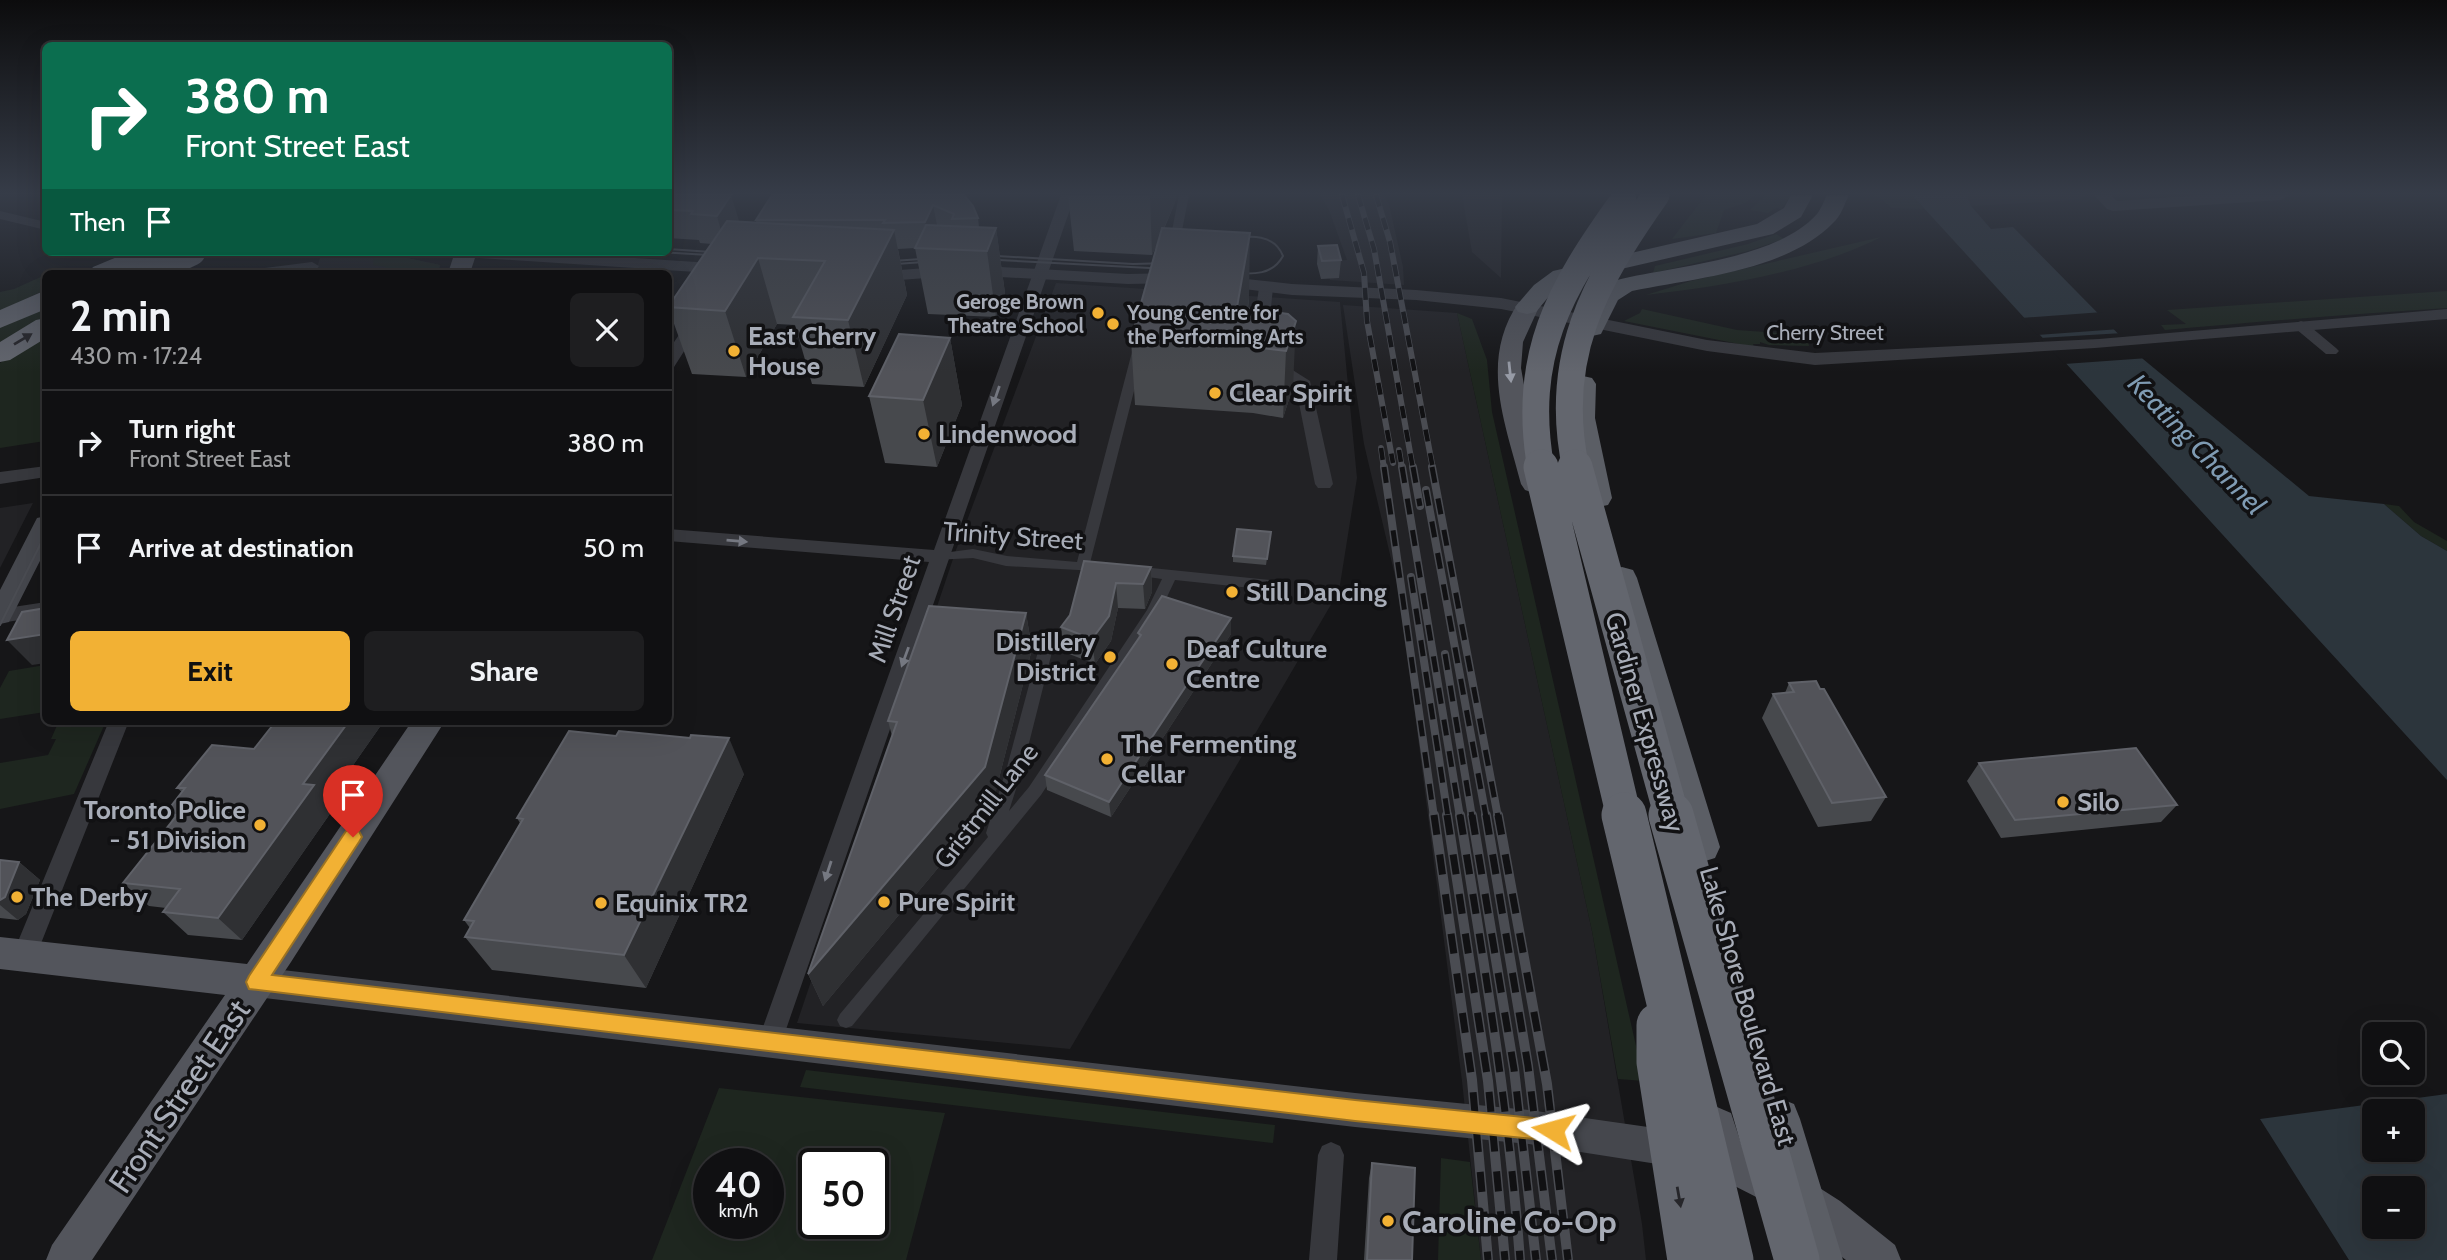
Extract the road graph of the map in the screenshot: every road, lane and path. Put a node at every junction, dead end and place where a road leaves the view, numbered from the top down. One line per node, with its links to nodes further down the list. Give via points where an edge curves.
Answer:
1 (1047, 254): 15 (street, Mill Street)
2 (1172, 254): 16 (street)
3 (1587, 254): 47 (highway, Gardiner Expressway, bridge, via 1553,313 1541,351 1534,413 1544,483)
4 (1616, 254): 59 (highway, Gardiner Expressway, bridge, via 1581,323 1568,389 1572,449 1598,556)
5 (1657, 254): 20 (highway, Lake Shore Boulevard East, via 1561,276)
6 (1763, 254): 24 (highway, Lake Shore Boulevard East, via 1625,285 1613,290)
7 (142, 256): 12 (highway)
8 (184, 256): 13 (highway, bridge)
9 (528, 256): 11 (street)
10 (312, 263): 14 (street)
11 (732, 269)
12 (109, 270)
13 (154, 270)
14 (274, 270)
15 (1040, 273): 16 (street, Cherry Street, via 1128,279); 17 (street, Cherry Street, via 966,270); 36 (street, Mill Street, one-way to 36)
16 (1158, 275): 18 (street, Cherry Street, via 1252,290)
17 (850, 277)
18 (1266, 288): 20 (street, Cherry Street, via 1354,298); 33 (street, via 1259,333 1272,362 1302,381)
19 (42, 300): 23 (highway)
20 (1527, 307): 24 (street, Cherry Street); 52 (main road, Lake Shore Boulevard East, one-way to 52, via 1509,351 1521,432 1545,526 1598,653)
21 (700, 314): 30 (street)
22 (2447, 314): 25 (street, Cherry Street)
23 (0, 320)
24 (1595, 320): 25 (street, Cherry Street, via 1708,347 1815,359); 53 (highway, Lake Shore Boulevard East, via 1583,370 1582,418 1596,492)
25 (2301, 326): 28 (street)
26 (42, 328): 29 (highway, one-way to 26)
27 (1139, 345): 37 (street)
28 (2331, 351)
29 (0, 354)
30 (672, 358)
31 (42, 472): 32 (street)
32 (0, 478)
33 (1324, 484)
34 (42, 532): 41 (main road)
35 (672, 535): 36 (street, Trinity Street, one-way to 36)
36 (940, 556): 37 (street, Trinity Street, via 974,554); 50 (street, Mill Street, one-way to 50, via 925,630)
37 (1082, 567): 38 (street, Trinity Street)
38 (1171, 574): 39 (street, Trinity Street); 45 (street, Gristmill Lane, via 1153,612 1035,791)
39 (1270, 585)
40 (42, 609): 41 (street)
41 (0, 615)
42 (1018, 638): 45 (street, via 1048,640)
43 (117, 725): 46 (street, via 61,866)
44 (426, 725): 48 (main road, Front Street East)
45 (991, 841): 49 (street, Gristmill Lane)
46 (12, 954): 48 (main road)
47 (1659, 959): 56 (highway, one-way to 56, bridge, via 1659,1062); 57 (highway, Gardiner Expressway, bridge)
48 (256, 982): 50 (main road); 54 (main road, Front Street East)
49 (846, 1020)
50 (770, 1041): 52 (main road, via 1529,1127)
51 (1331, 1155): 55 (street)
52 (1725, 1160): 53 (main road, via 1760,1173); 58 (highway)
53 (1805, 1201): 60 (highway, Lake Shore Boulevard East); 61 (main road)
54 (67, 1260)
55 (1323, 1260)
56 (1690, 1260)
57 (1731, 1260)
58 (1749, 1260)
59 (1797, 1260)
60 (1819, 1260)
61 (1880, 1260)

